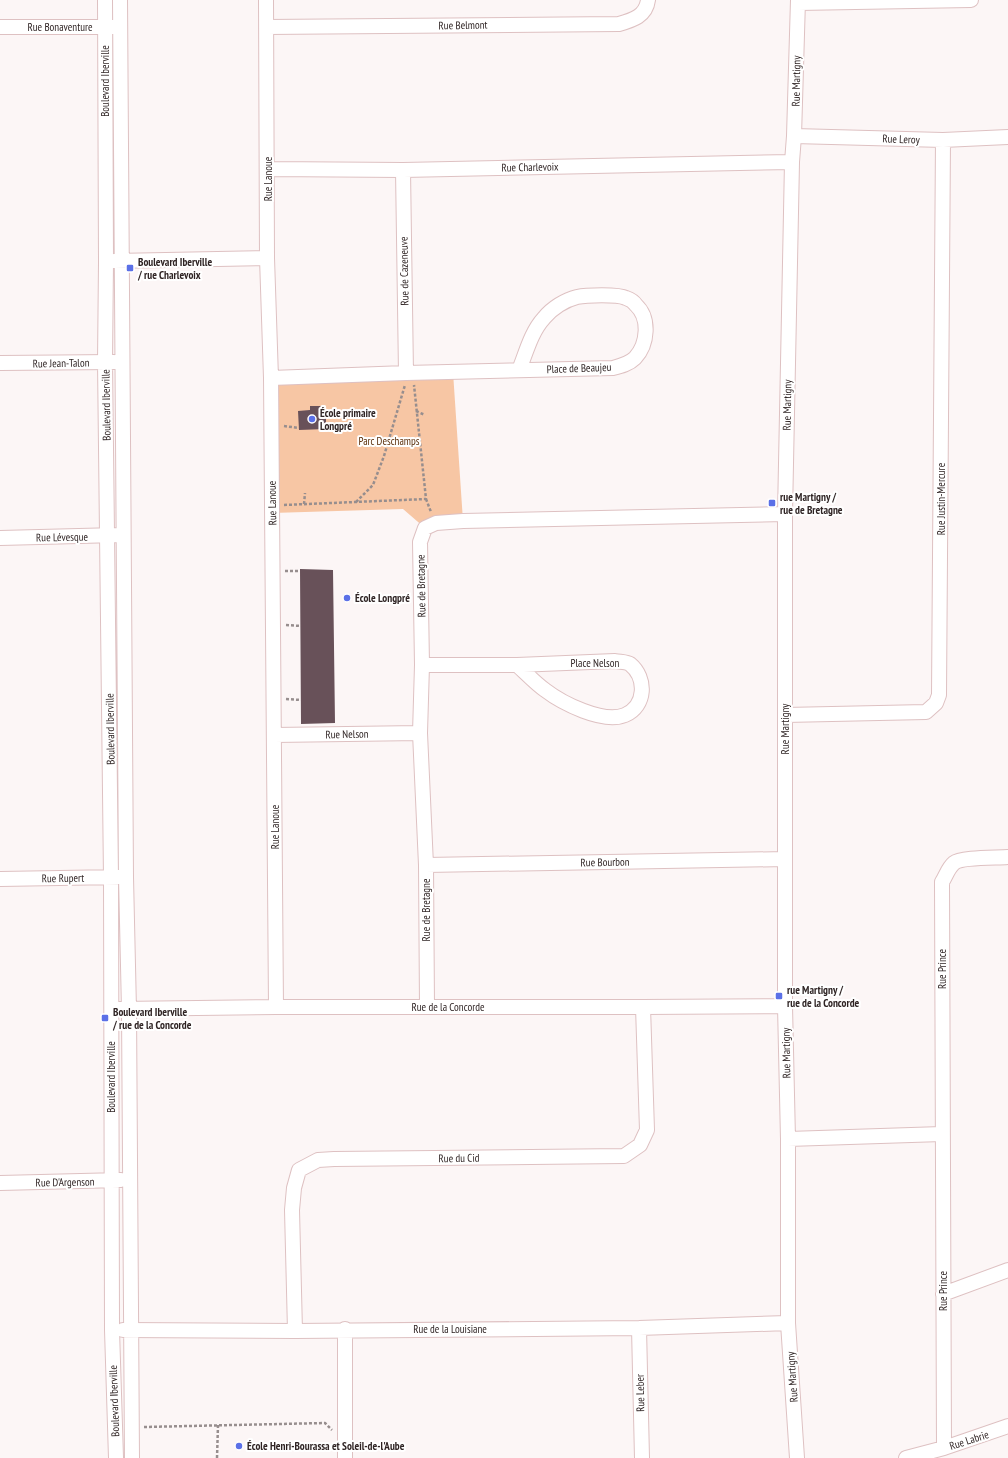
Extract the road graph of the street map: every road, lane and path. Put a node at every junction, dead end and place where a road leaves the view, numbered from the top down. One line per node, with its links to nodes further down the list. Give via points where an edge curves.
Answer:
1 (105, 0): 8 (street, Boulevard Iberville)
2 (120, 0): 9 (street, Boulevard Iberville)
3 (266, 0): 10 (street, Rue Lanoue)
4 (648, 0): 10 (street, Rue Belmont, via 647,7 641,15 632,21 619,24)
5 (971, 0): 6 (street)
6 (798, 1): 11 (street, Rue Martigny)
7 (0, 27): 8 (street, Rue Bonaventure)
8 (105, 27): 9 (street, Rue Bonaventure); 19 (street, Boulevard Iberville)
9 (121, 27): 18 (street, Boulevard Iberville)
10 (266, 27): 15 (street, Rue Lanoue)
11 (794, 136): 13 (street, Rue Leroy); 14 (street, Rue Martigny)
12 (1008, 137): 13 (street, Rue Leroy)
13 (943, 140): 38 (street, Rue Justin-Mercure, via 940,695 926,712)
14 (792, 162): 16 (street, Rue Charlevoix); 32 (street, Rue Martigny)
15 (268, 169): 16 (street, Rue Charlevoix); 17 (street, Rue Lanoue)
16 (403, 170): 25 (street, Rue de Cazeneuve)
17 (267, 258): 18 (street); 24 (street, Rue Lanoue)
18 (122, 260): 19 (street); 21 (street, Boulevard Iberville)
19 (106, 262): 20 (street, Boulevard Iberville)
20 (105, 362): 21 (street, Rue Jean-Talon); 22 (street, Rue Jean-Talon); 34 (street, Boulevard Iberville)
21 (122, 362): 33 (street, Boulevard Iberville)
22 (0, 363)
23 (519, 370): 23 (street, Place de Beaujeu, via 613,368 626,364 642,348 646,333 645,319 637,305 626,297 577,297 559,304 544,318 531,338); 25 (street, Place de Beaujeu)
24 (271, 378): 25 (street, Place de Beaujeu); 31 (street, Rue Lanoue)
25 (410, 378): 26 (path); 29 (path, via 405,384 373,485)
26 (416, 410): 27 (path); 29 (path, via 426,499)
27 (425, 415)
28 (305, 493): 30 (path)
29 (356, 502): 30 (path)
30 (304, 504): 31 (path)
31 (272, 505): 40 (street, Rue Lanoue)
32 (785, 514): 36 (street, Rue de Bretagne, via 436,523 425,528 420,542); 38 (street, Rue Martigny)
33 (124, 535): 34 (street, Rue Lévesque); 44 (street, Boulevard Iberville)
34 (108, 536): 35 (street, Rue Lévesque); 45 (street, Boulevard Iberville)
35 (0, 538)
36 (422, 665): 37 (street, Place Nelson); 39 (street, Rue de Bretagne)
37 (517, 665): 37 (street, Place Nelson, via 615,661 629,663 642,682 642,693 639,704 624,715 612,717 591,714 545,690)
38 (785, 715): 42 (street, Rue Martigny)
39 (420, 733): 40 (street, Rue Nelson); 43 (street, Rue de Bretagne)
40 (274, 735): 48 (street, Rue Lanoue)
41 (1008, 857): 53 (street, Rue Prince, via 955,862 942,882)
42 (785, 860): 43 (street, Rue Bourbon); 47 (street, Rue Martigny)
43 (426, 864): 49 (street, Rue de Bretagne)
44 (126, 877): 45 (street, Rue Rupert); 52 (street, Boulevard Iberville)
45 (111, 878): 46 (street, Rue Rupert); 51 (street, Boulevard Iberville)
46 (0, 879)
47 (785, 1006): 50 (street, Rue de la Concorde); 54 (street, Rue Martigny)
48 (276, 1007): 49 (street, Rue de la Concorde); 52 (street, Rue de la Concorde)
49 (427, 1007): 50 (street, Rue de la Concorde)
50 (643, 1007): 65 (street, Rue du Cid, via 647,1130 640,1145 624,1156 334,1159 318,1160 299,1170 292,1210)
51 (111, 1009): 52 (street, Rue de la Concorde); 56 (street, Boulevard Iberville)
52 (129, 1010): 55 (street, Boulevard Iberville)
53 (942, 1134): 54 (street); 59 (street, Rue Prince)
54 (788, 1139): 60 (street, Rue Martigny)
55 (129, 1180): 56 (street, Rue D'Argenson); 63 (street, Boulevard Iberville)
56 (112, 1181): 57 (street, Rue D'Argenson); 62 (street, Boulevard Iberville)
57 (0, 1183)
58 (1008, 1270): 59 (street)
59 (943, 1294): 70 (street, Rue Prince)
60 (788, 1323): 61 (street, Rue de la Louisiane); 76 (street, Rue Martigny)
61 (639, 1328): 64 (street, Rue de la Louisiane); 75 (street, Rue Leber)
62 (112, 1330): 63 (street, Rue de la Louisiane); 71 (street, Boulevard Iberville)
63 (131, 1330): 65 (street, Rue de la Louisiane); 68 (street, Boulevard Iberville)
64 (345, 1330): 65 (street, Rue de la Louisiane); 74 (street)
65 (295, 1331)
66 (218, 1425): 68 (path); 69 (path, via 324,1422); 73 (path)
67 (1008, 1426): 70 (street, Rue Labrie)
68 (132, 1427): 72 (street, Boulevard Iberville)
69 (336, 1435)
70 (944, 1448): 77 (street, Rue Labrie)
71 (116, 1458)
72 (132, 1458)
73 (217, 1458)
74 (345, 1458)
75 (642, 1458)
76 (797, 1458)
77 (906, 1458)

